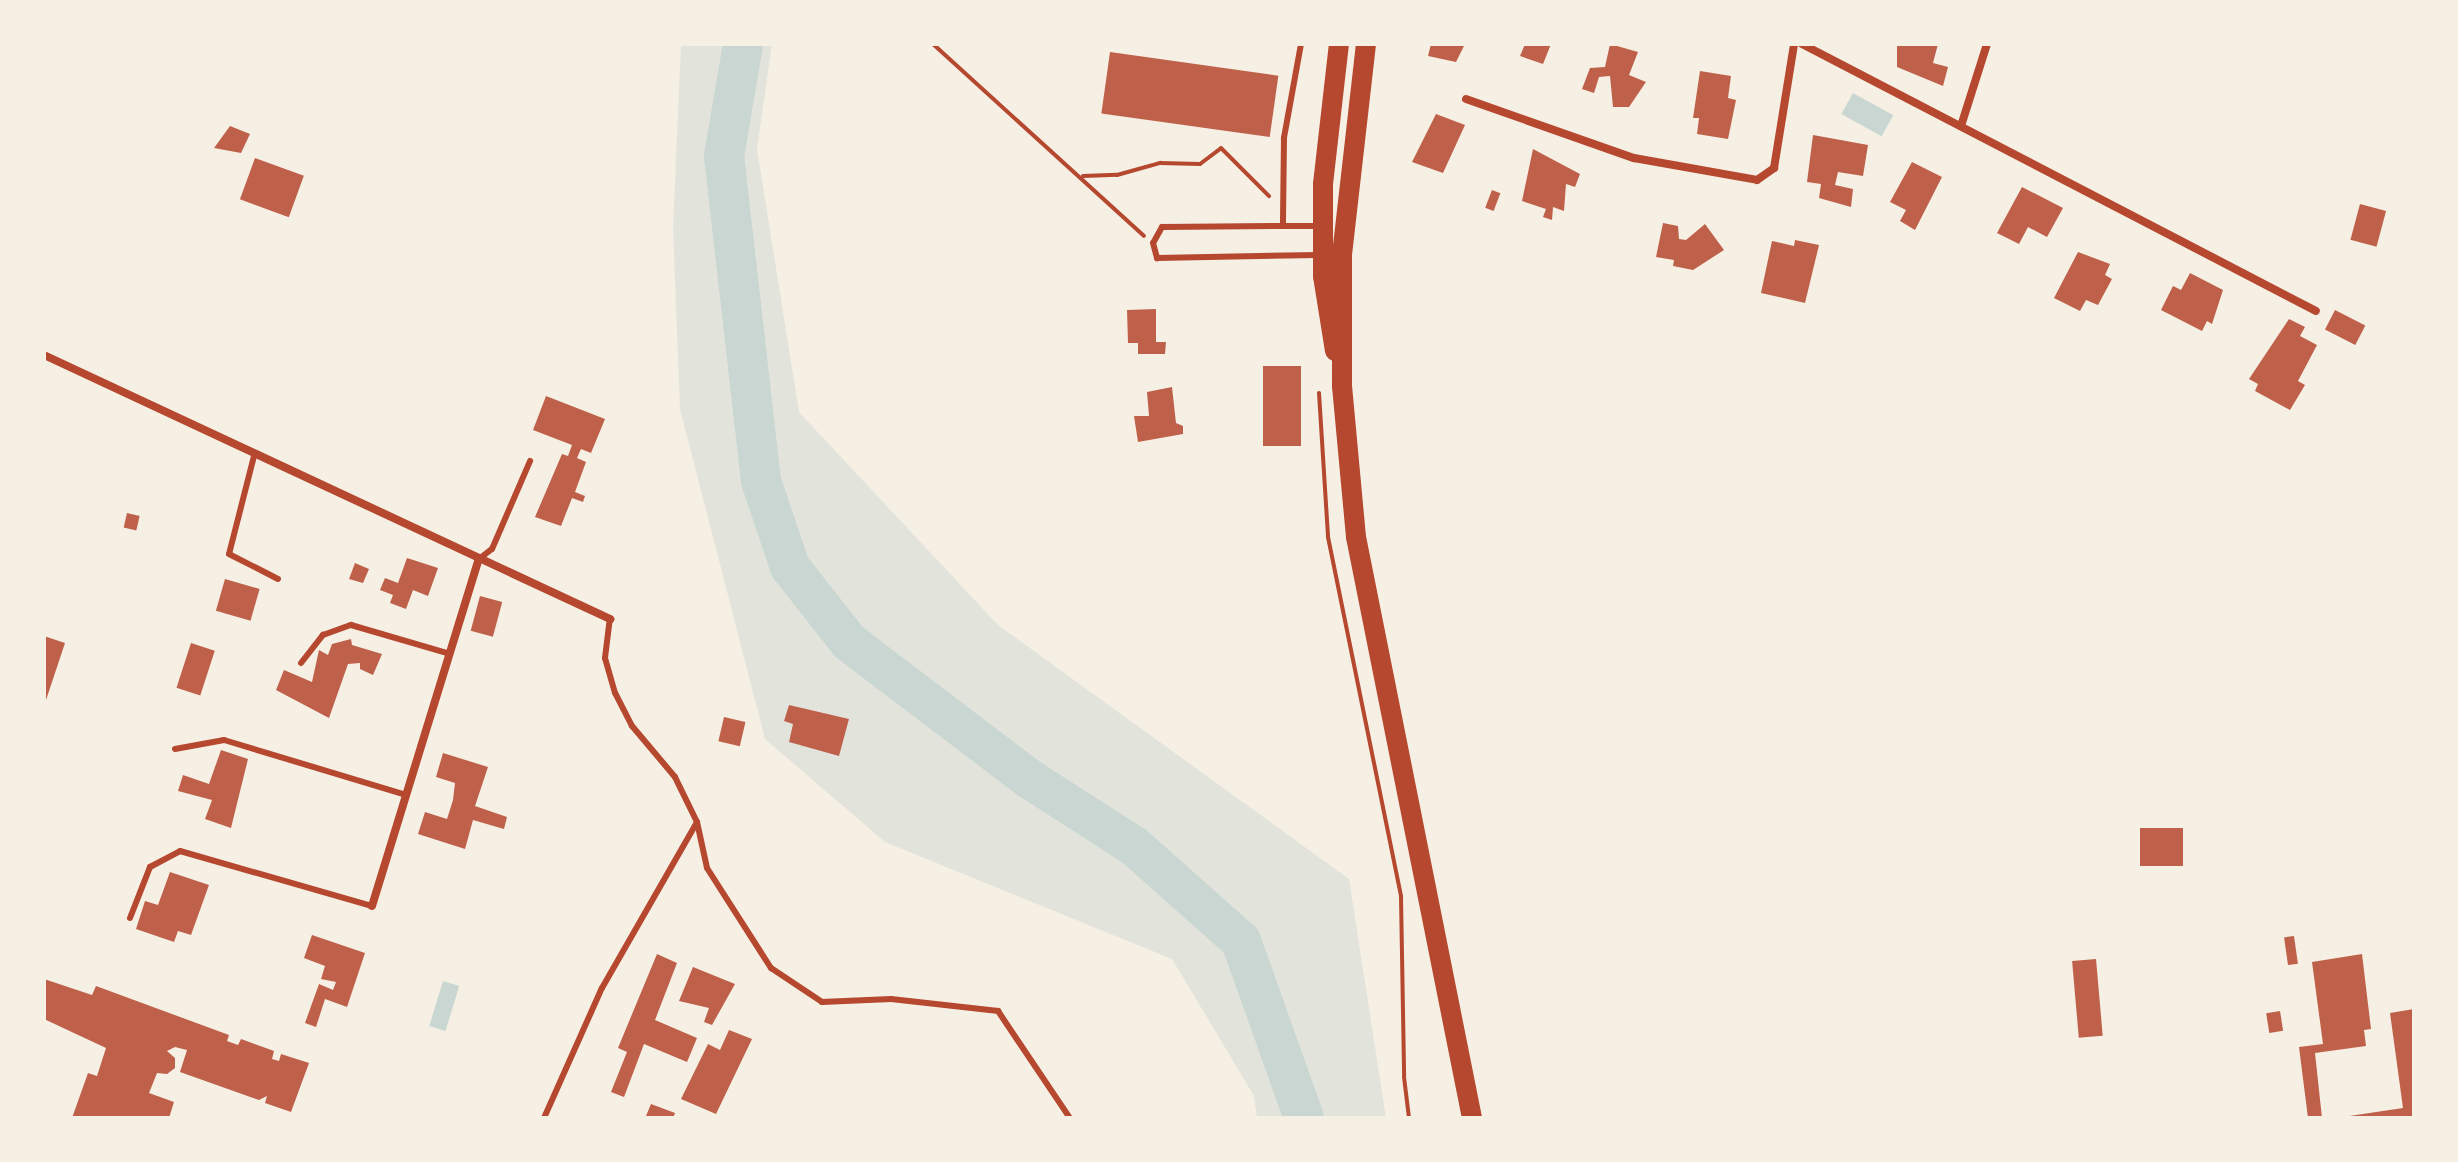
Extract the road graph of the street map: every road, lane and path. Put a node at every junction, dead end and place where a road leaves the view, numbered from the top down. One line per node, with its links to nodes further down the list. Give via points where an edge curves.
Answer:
1 (933, 44): 10 (path)
2 (1301, 44): 11 (lane, via 1284,138)
3 (1339, 44): 13 (main road, via 1326,141)
4 (1366, 44): 14 (main road)
5 (1794, 44): 8 (street, via 1774,168 1757,180 1634,158)
6 (1802, 44): 9 (street)
7 (1987, 44): 9 (street)
8 (1466, 99)
9 (1961, 126): 17 (street)
10 (1083, 176): 11 (path, via 1117,175 1160,163 1200,164 1221,148 1274,201); 15 (path)
11 (1285, 192): 12 (lane)
12 (1283, 226): 13 (lane); 15 (lane, via 1162,227)
13 (1323, 226): 14 (lane); 16 (main road)
14 (1344, 227): 16 (main road)
15 (1153, 243): 16 (lane, via 1157,258)
16 (1333, 255): 35 (main road, via 1356,537)
17 (2316, 311)
18 (44, 355): 20 (street)
19 (1319, 377): 34 (path, via 1328,537 1401,897)
20 (254, 456): 22 (street); 23 (lane, via 229,554)
21 (530, 461): 22 (lane, via 492,549)
22 (479, 559): 24 (street); 25 (street)
23 (278, 579)
24 (610, 619): 29 (lane, via 605,658 615,693 632,726 675,777)
25 (450, 654): 26 (lane, via 351,625 323,635); 28 (street)
26 (301, 663)
27 (175, 749): 28 (lane, via 224,740)
28 (406, 795): 30 (street)
29 (697, 822): 32 (lane, via 602,988); 33 (lane, via 707,868 771,968 822,1002 891,999 998,1011)
30 (372, 906): 31 (lane, via 180,851 150,867)
31 (130, 918)
32 (544, 1118)
33 (1070, 1118)
34 (1409, 1118)
35 (1472, 1118)

